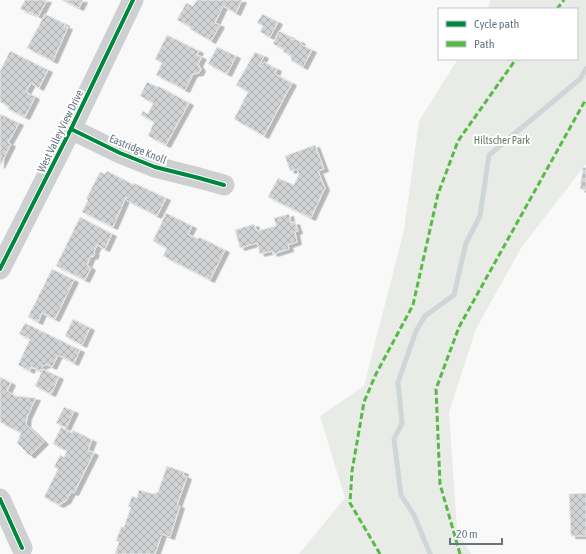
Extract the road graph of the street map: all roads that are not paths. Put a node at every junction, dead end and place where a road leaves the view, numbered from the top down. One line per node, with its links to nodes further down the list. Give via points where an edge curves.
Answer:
1 (133, 0): 2 (street, West Valley View Drive)
2 (71, 129): 3 (street, Eastridge Knoll, via 155,167); 4 (street, West Valley View Drive)
3 (224, 185)
4 (0, 269)
5 (0, 499): 6 (street)
6 (22, 548)

